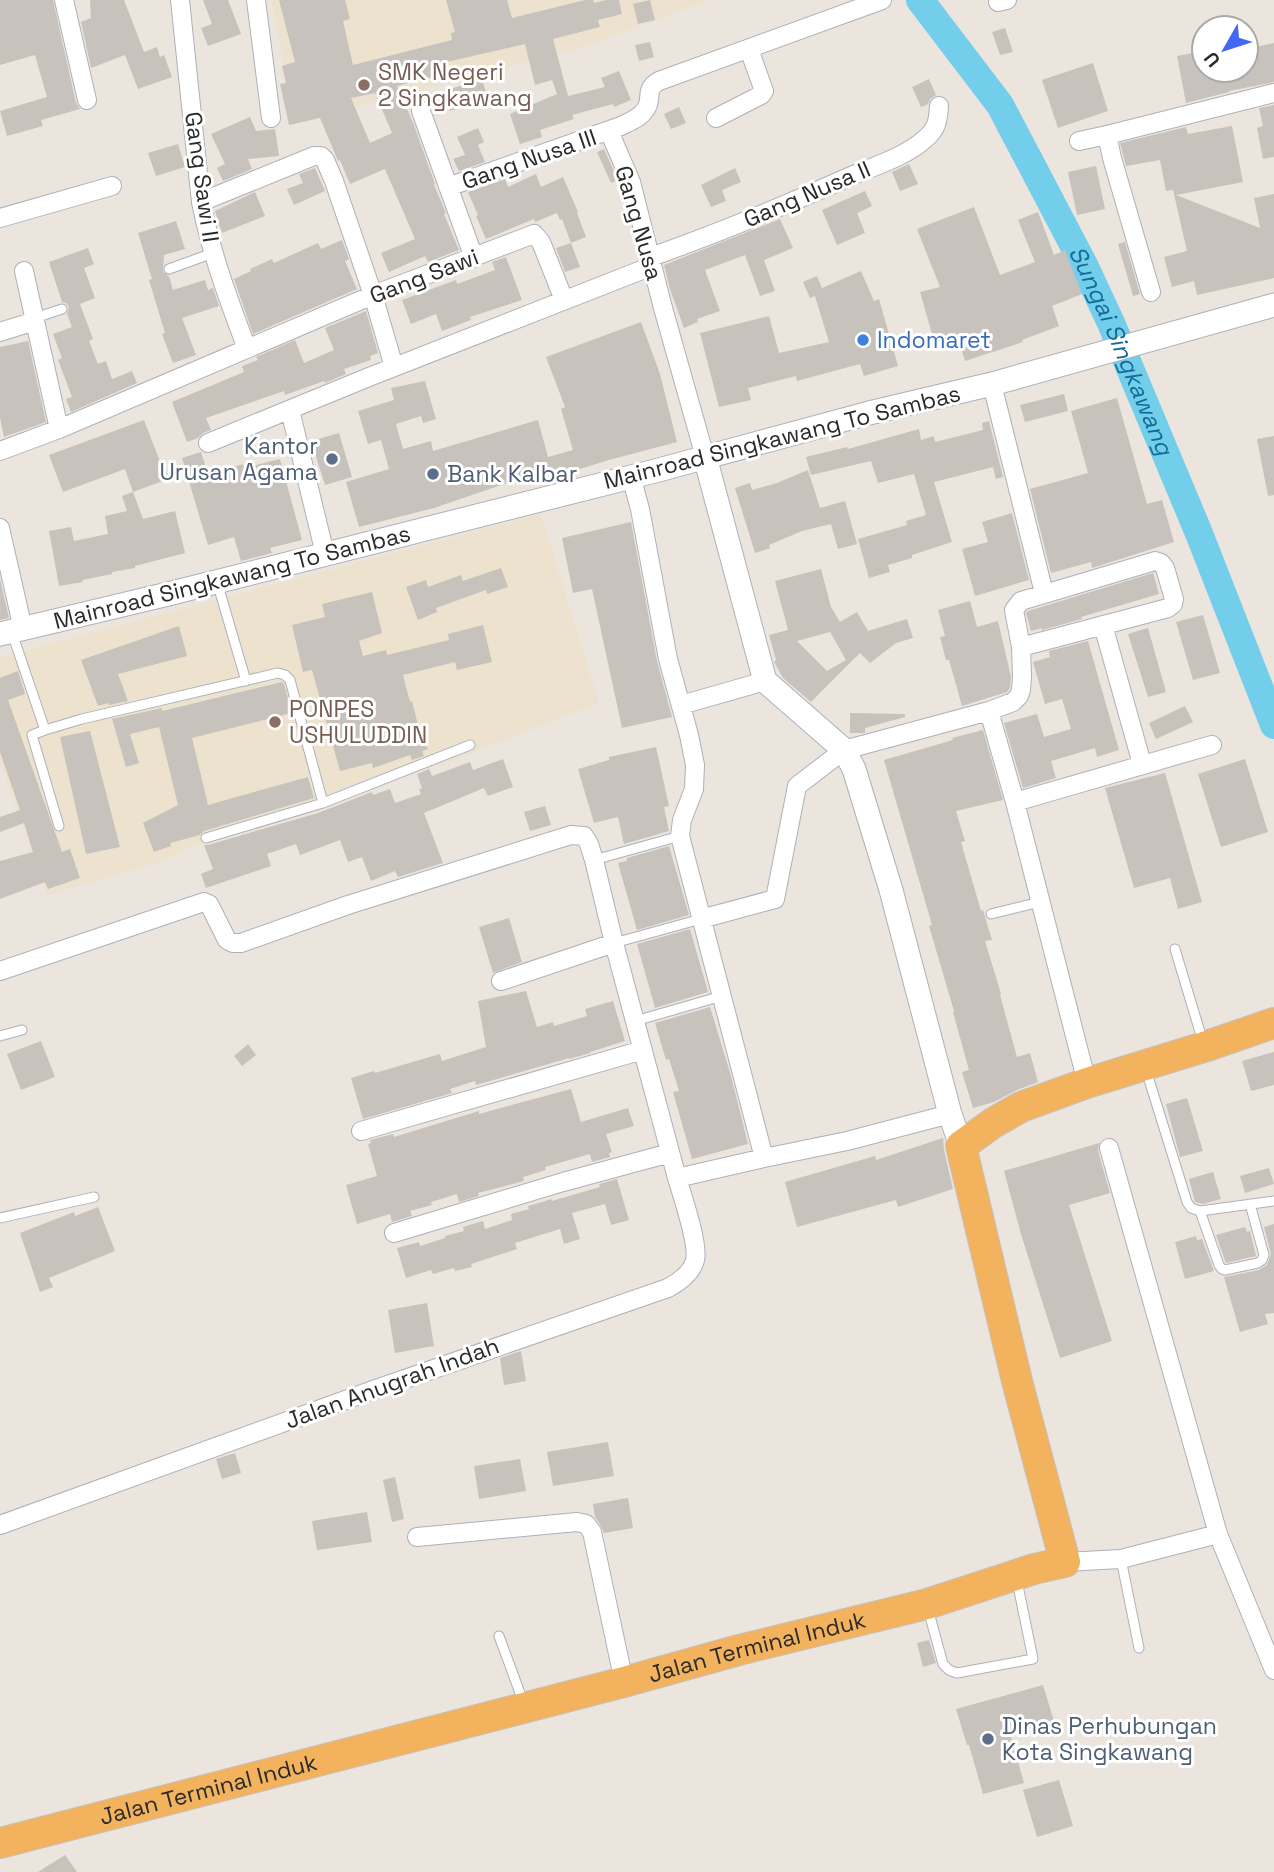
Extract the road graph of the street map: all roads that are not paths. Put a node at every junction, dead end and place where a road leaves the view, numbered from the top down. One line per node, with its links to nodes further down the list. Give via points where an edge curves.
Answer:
1 (64, 0): 7 (street)
2 (180, 0): 17 (street, Gang Sawi II)
3 (256, 0): 10 (street)
4 (881, 0): 5 (street)
5 (749, 48): 11 (street, via 764,91); 12 (street, via 653,85 646,110)
6 (1274, 93): 13 (street)
7 (87, 100)
8 (939, 106): 21 (street, Gang Nusa II, via 933,131 905,152)
9 (421, 111): 16 (street)
10 (271, 118)
11 (716, 118)
12 (609, 131): 16 (street, Gang Nusa III); 21 (street, Gang Nusa, via 631,183)
13 (1107, 135): 14 (street); 24 (street)
14 (1079, 141)
15 (112, 186): 18 (street)
16 (448, 187): 20 (street)
17 (201, 202): 19 (street, Gang Sawi II); 25 (street, via 321,156)
18 (0, 218)
19 (213, 253): 22 (lane); 31 (street, Gang Sawi II)
20 (474, 258): 25 (street, Gang Sawi); 26 (street, Gang Sawi, via 534,234)
21 (652, 262): 26 (street, Gang Nusa II); 38 (street, Gang Nusa)
22 (169, 269)
23 (24, 271): 29 (street)
24 (1151, 292)
25 (373, 295): 31 (street, Gang Sawi); 32 (street)
26 (564, 300): 32 (street, Gang Nusa II)
27 (1274, 305): 33 (street, Mainroad Singkawang To Sambas)
28 (62, 309): 29 (lane)
29 (35, 320): 30 (street); 35 (street)
30 (0, 332)
31 (247, 349): 35 (street, Gang Sawi)
32 (394, 367): 34 (street, Gang Nusa II)
33 (992, 384): 38 (street, Mainroad Singkawang To Sambas); 43 (street)
34 (290, 410): 36 (street, Gang Nusa II); 41 (street)
35 (59, 429): 37 (street)
36 (208, 443)
37 (0, 451)
38 (705, 457): 39 (street, Mainroad Singkawang To Sambas); 48 (street)
39 (631, 476): 41 (street, Mainroad Singkawang To Sambas); 49 (street)
40 (0, 528): 45 (street)
41 (326, 554): 42 (street, Mainroad Singkawang To Sambas)
42 (216, 581): 45 (street, Mainroad Singkawang To Sambas); 47 (lane)
43 (1044, 593): 44 (street, via 1161,563 1173,604); 46 (street, via 1021,601 1014,610)
44 (1103, 625): 46 (street); 55 (street)
45 (12, 632): 51 (lane)
46 (1021, 647): 50 (street, via 1019,696)
47 (246, 681): 51 (lane); 57 (lane, via 278,673 290,680)
48 (765, 681): 49 (street); 54 (street)
49 (681, 705): 59 (street, via 695,765 694,789)
50 (989, 711): 54 (street); 56 (street)
51 (46, 730): 58 (lane, via 32,735)
52 (470, 745): 57 (lane)
53 (1212, 745): 55 (street)
54 (844, 751): 64 (street, via 797,786 775,899); 78 (street, via 873,829)
55 (1142, 764): 56 (street)
56 (1015, 802): 62 (street)
57 (323, 803): 60 (lane)
58 (59, 826)
59 (680, 836): 61 (lane); 64 (street)
60 (206, 838)
61 (594, 860): 65 (street); 67 (street, via 586,838 570,835 241,943 227,940 204,902)
62 (1040, 902): 63 (lane); 77 (street)
63 (990, 914)
64 (701, 919): 65 (lane); 69 (street)
65 (614, 943): 68 (street); 70 (street)
66 (1175, 949): 74 (lane)
67 (0, 971)
68 (501, 981)
69 (722, 996): 70 (lane); 83 (street)
70 (635, 1021): 75 (street)
71 (1274, 1023): 74 (highway)
72 (22, 1030): 73 (lane)
73 (0, 1036)
74 (1204, 1047): 76 (highway)
75 (643, 1050): 79 (street); 82 (street)
76 (1145, 1065): 77 (highway); 88 (lane, via 1187,1202)
77 (1087, 1083): 80 (highway, via 1021,1107)
78 (950, 1114): 80 (street); 83 (street)
79 (361, 1131)
80 (961, 1146): 95 (highway)
81 (1110, 1148): 92 (street)
82 (670, 1153): 84 (street); 90 (street)
83 (764, 1158): 84 (street)
84 (677, 1178): 91 (street, Jalan Anugrah Indah, via 690,1219 695,1260 679,1282 668,1288)
85 (94, 1197): 89 (lane)
86 (1274, 1201): 87 (lane)
87 (1251, 1204): 88 (lane); 88 (lane, via 1264,1255 1258,1263 1225,1270)
88 (1199, 1211)
89 (0, 1218)
90 (394, 1233)
91 (0, 1525)
92 (1218, 1534): 94 (street); 100 (street)
93 (417, 1537): 101 (street, via 586,1524 592,1532)
94 (1121, 1559): 95 (street); 99 (lane)
95 (1065, 1562): 96 (highway, Jalan Terminal Induk)
96 (1016, 1575): 97 (highway, Jalan Terminal Induk); 97 (lane, via 1033,1659 957,1673 949,1670 943,1664)
97 (927, 1604): 101 (highway, Jalan Terminal Induk)
98 (499, 1636): 102 (lane)
99 (1139, 1648)
100 (1274, 1670)
101 (624, 1682): 102 (highway, Jalan Terminal Induk)
102 (525, 1706): 103 (highway, Jalan Terminal Induk)
103 (0, 1843)

